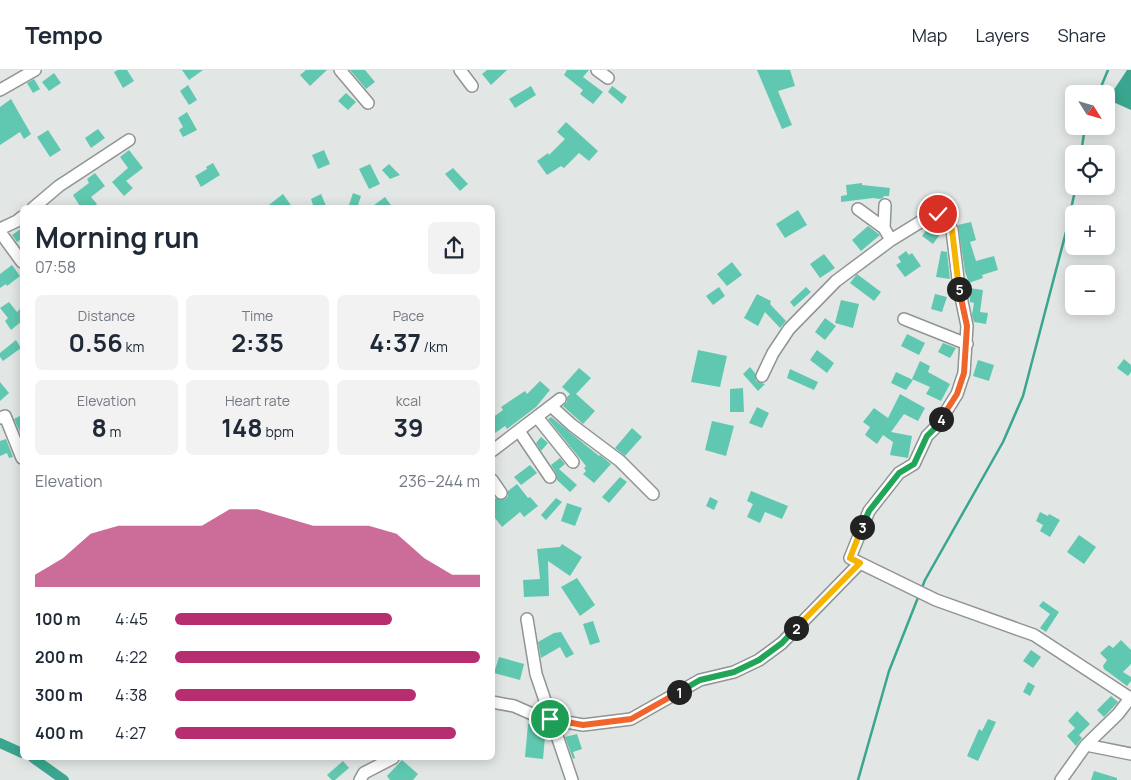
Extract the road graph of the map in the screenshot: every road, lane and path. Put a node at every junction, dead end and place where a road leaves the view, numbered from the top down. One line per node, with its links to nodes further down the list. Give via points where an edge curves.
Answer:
1 (33, 70): 7 (street)
2 (340, 70): 8 (street)
3 (460, 70): 6 (street)
4 (597, 70): 5 (street)
5 (608, 78)
6 (472, 86)
7 (0, 90)
8 (368, 103)
9 (128, 140): 10 (street)
10 (37, 205)
11 (886, 205): 14 (street)
12 (858, 209): 14 (street)
13 (20, 218): 15 (street)
14 (884, 228): 16 (street)
15 (0, 231): 17 (street)
16 (891, 240): 19 (street, via 930,216 938,214 947,221 952,230); 20 (street, via 836,281 789,329)
17 (20, 259)
18 (904, 319): 19 (street)
19 (967, 344): 31 (street, via 964,373 957,394 927,436 914,464 899,473 869,511 850,558)
20 (762, 376)
21 (537, 416): 23 (street); 26 (street); 30 (street, via 555,402 572,425 620,462)
22 (0, 418): 25 (street, via 4,416)
23 (519, 431): 24 (street); 27 (street)
24 (495, 449)
25 (20, 453)
26 (573, 462)
27 (550, 477)
28 (495, 484): 29 (street)
29 (501, 493)
30 (653, 494)
31 (860, 563): 33 (street, via 936,600 1034,635); 35 (street, via 782,643 759,660 734,672 700,680 631,719 583,725)
32 (527, 619): 35 (street, via 536,674)
33 (1131, 697): 36 (street)
34 (495, 703): 35 (street)
35 (550, 719): 40 (street)
36 (1086, 745): 37 (street); 41 (street)
37 (1131, 754)
38 (389, 760): 39 (street, via 364,773)
39 (360, 780)
40 (572, 780)
41 (1061, 780)

